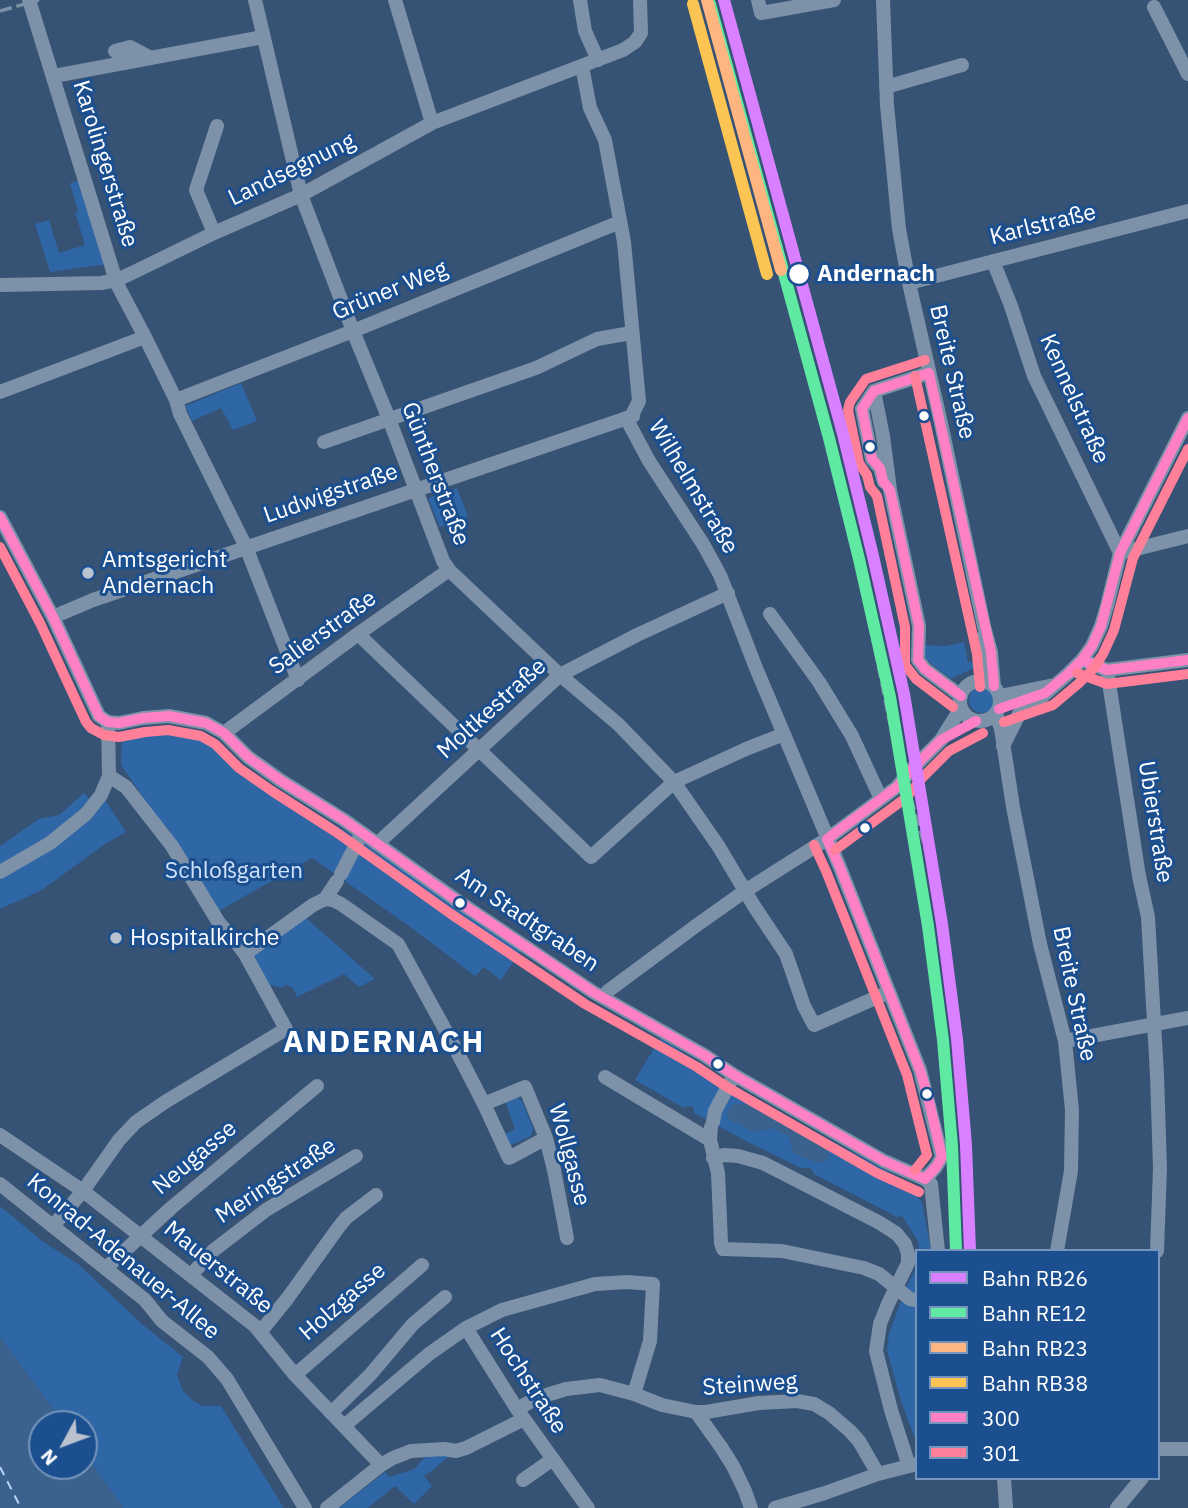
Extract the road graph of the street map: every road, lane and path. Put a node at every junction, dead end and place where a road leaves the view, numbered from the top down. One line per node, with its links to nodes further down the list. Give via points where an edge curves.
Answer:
1 (29, 0): 17 (street, Karolingerstraße)
2 (255, 0): 10 (street, Güntherstraße)
3 (395, 0): 19 (street)
4 (580, 0): 13 (street, via 585,30)
5 (640, 0): 13 (street, Landsegnung, via 641,33 635,42)
6 (834, 0): 8 (street)
7 (883, 0): 18 (street, Breite Straße)
8 (760, 6)
9 (1154, 7): 16 (street)
10 (263, 37): 12 (street); 21 (street, Güntherstraße)
11 (115, 51): 12 (street, via 130,47)
12 (151, 58): 17 (street)
13 (598, 60): 15 (street, Landsegnung)
14 (962, 65): 18 (street)
15 (582, 66): 19 (street, Landsegnung); 23 (street, Wilhelmstraße, via 590,108 605,140)
16 (1188, 74)
17 (54, 76): 26 (street, Karolingerstraße)
18 (886, 87): 27 (street, Breite Straße, via 898,223)
19 (432, 123): 21 (street, Landsegnung)
20 (218, 126): 24 (street, via 196,190)
21 (301, 195): 24 (street, Landsegnung); 29 (street, Güntherstraße)
22 (1188, 211): 25 (street, Karlstraße)
23 (620, 222): 29 (street, Grüner Weg); 30 (street, Wilhelmstraße)
24 (214, 233): 26 (street, Landsegnung)
25 (993, 261): 27 (street, Karlstraße); 43 (street, Kennelstraße, via 1034,376)
26 (117, 279): 28 (street, Landsegnung); 31 (street, Karolingerstraße)
27 (909, 283): 32 (street, Breite Straße)
28 (0, 285)
29 (352, 331): 34 (street, Grüner Weg); 37 (street, Güntherstraße)
30 (631, 333): 35 (street, Wilhelmstraße, via 639,401 633,416); 37 (street, via 597,339 536,368)
31 (145, 337): 33 (street); 34 (street, Karolingerstraße)
32 (929, 373): 55 (street, via 874,391 862,409 872,459 890,490 919,626 918,660); 56 (street, Breite Straße, via 991,652)
33 (0, 392)
34 (176, 400): 42 (street, Karolingerstraße)
35 (626, 418): 39 (street, Ludwigstraße); 45 (street, Wilhelmstraße)
36 (1188, 418): 43 (street)
37 (389, 419): 38 (street); 39 (street, Güntherstraße)
38 (324, 442)
39 (415, 489): 42 (street, Ludwigstraße); 44 (street, Güntherstraße)
40 (0, 517): 47 (street)
41 (1188, 536): 43 (street)
42 (246, 547): 47 (street, Ludwigstraße); 53 (street, Karolingerstraße)
43 (1120, 553): 49 (street, via 1101,626)
44 (449, 570): 48 (street, Salierstraße); 52 (street, Güntherstraße)
45 (728, 593): 52 (street, Moltkestraße); 59 (street, Wilhelmstraße)
46 (770, 614): 65 (street, via 852,736)
47 (53, 617): 57 (street, via 99,716)
48 (358, 634): 53 (street, Salierstraße); 62 (street)
49 (1082, 660): 51 (street); 54 (street)
50 (1188, 660): 51 (street)
51 (1107, 670): 76 (street, Ubierstraße, via 1149,917)
52 (560, 675): 62 (street, Moltkestraße); 64 (street, Güntherstraße, via 618,724)
53 (298, 680): 58 (street, Salierstraße)
54 (1050, 689): 56 (street); 61 (street, via 1019,714)
55 (961, 702): 56 (street, via 970,718); 56 (street, via 968,685); 60 (street)
56 (990, 704): 60 (street); 61 (street, Breite Straße)
57 (108, 722): 58 (street, Am Stadtgraben, via 169,716 206,723); 63 (street)
58 (224, 733): 66 (street, Am Stadtgraben, via 248,757)
59 (784, 734): 64 (street); 67 (street, Wilhelmstraße)
60 (941, 740): 65 (street)
61 (1003, 747): 77 (street, Breite Straße, via 1040,944)
62 (479, 750): 64 (street, via 591,857); 68 (street, Moltkestraße)
63 (109, 776): 69 (street, via 104,792 86,814 50,843); 72 (street, via 126,786 172,846 219,923)
64 (674, 782): 70 (street, Güntherstraße)
65 (881, 799): 67 (street)
66 (362, 833): 68 (street, Am Stadtgraben); 71 (street)
67 (827, 839): 70 (street); 73 (street, Wilhelmstraße)
68 (377, 844): 74 (street, Am Stadtgraben)
69 (0, 872)
70 (745, 891): 73 (street, Güntherstraße, via 786,954 814,1025); 74 (street)
71 (325, 899): 72 (street); 81 (street, via 341,904 398,944)
72 (245, 954): 91 (street, via 286,1029 146,1114 124,1134)
73 (889, 992): 89 (street, Wilhelmstraße, via 920,1070 942,1157)
74 (604, 998): 78 (street, Am Stadtgraben)
75 (1188, 1018): 76 (street)
76 (1155, 1024): 77 (street); 98 (street, Ubierstraße, via 1160,1168)
77 (1065, 1041): 97 (street, Breite Straße, via 1072,1110 1071,1171)
78 (734, 1075): 82 (street); 89 (street, Am Stadtgraben, via 884,1161)
79 (605, 1077): 82 (street)
80 (317, 1086): 94 (street, Neugasse)
81 (484, 1104): 84 (street, Wollgasse, via 525,1087); 84 (street, via 509,1158)
82 (704, 1129): 88 (street)
83 (0, 1135): 91 (street, Mauerstraße)
84 (546, 1138): 95 (street, Wollgasse)
85 (725, 1144): 87 (street)
86 (356, 1156): 101 (street, Meringstraße, via 266,1210 214,1250)
87 (738, 1156): 88 (street); 102 (street, via 763,1163 897,1234 905,1244 908,1263)
88 (713, 1158): 102 (street, via 723,1249 782,1251 847,1264 879,1274)
89 (925, 1179): 96 (street, via 931,1184)
90 (0, 1184): 93 (street, Konrad-Adenauer-Allee)
91 (83, 1191): 93 (street); 94 (street, Mauerstraße)
92 (376, 1195): 106 (street, via 338,1227)
93 (53, 1226): 100 (street, Konrad-Adenauer-Allee)
94 (142, 1236): 100 (street, Neugasse); 101 (street, Mauerstraße)
95 (567, 1238)
96 (938, 1249)
97 (1057, 1249)
98 (1157, 1249)
99 (422, 1265): 107 (street, Holzgasse)
100 (106, 1268): 122 (street, Konrad-Adenauer-Allee, via 218,1368)
101 (191, 1275): 106 (street, Mauerstraße)
102 (895, 1288): 104 (street); 117 (street, via 880,1324 876,1351 891,1410)
103 (445, 1297): 110 (street, via 413,1324)
104 (915, 1300)
105 (466, 1328): 108 (street, via 502,1310 595,1284 653,1284 650,1341); 111 (street, Hochstraße); 112 (street)
106 (261, 1331): 107 (street, Mauerstraße)
107 (295, 1375): 110 (street, Mauerstraße)
108 (634, 1394): 109 (street, Steinweg); 111 (street, Steinweg, via 600,1385 566,1389 537,1398)
109 (696, 1412): 118 (street, Steinweg, via 759,1403 814,1404 850,1431); 125 (street, via 733,1466)
110 (331, 1413): 112 (street, Mauerstraße)
111 (520, 1414): 115 (street, Hochstraße); 116 (street, Steinweg, via 466,1448 411,1451)
112 (344, 1426): 116 (street, Mauerstraße)
113 (1188, 1449): 114 (street)
114 (1161, 1452)
115 (552, 1459): 119 (street, Hochstraße); 124 (street, Hochstraße)
116 (382, 1465): 123 (street, Steinweg)
117 (913, 1465): 118 (street)
118 (878, 1474): 126 (street)
119 (523, 1480)
120 (1004, 1480): 127 (street)
121 (1140, 1480): 128 (street)
122 (305, 1508)
123 (327, 1508)
124 (589, 1508)
125 (751, 1508)
126 (775, 1508)
127 (1006, 1508)
128 (1117, 1508)

